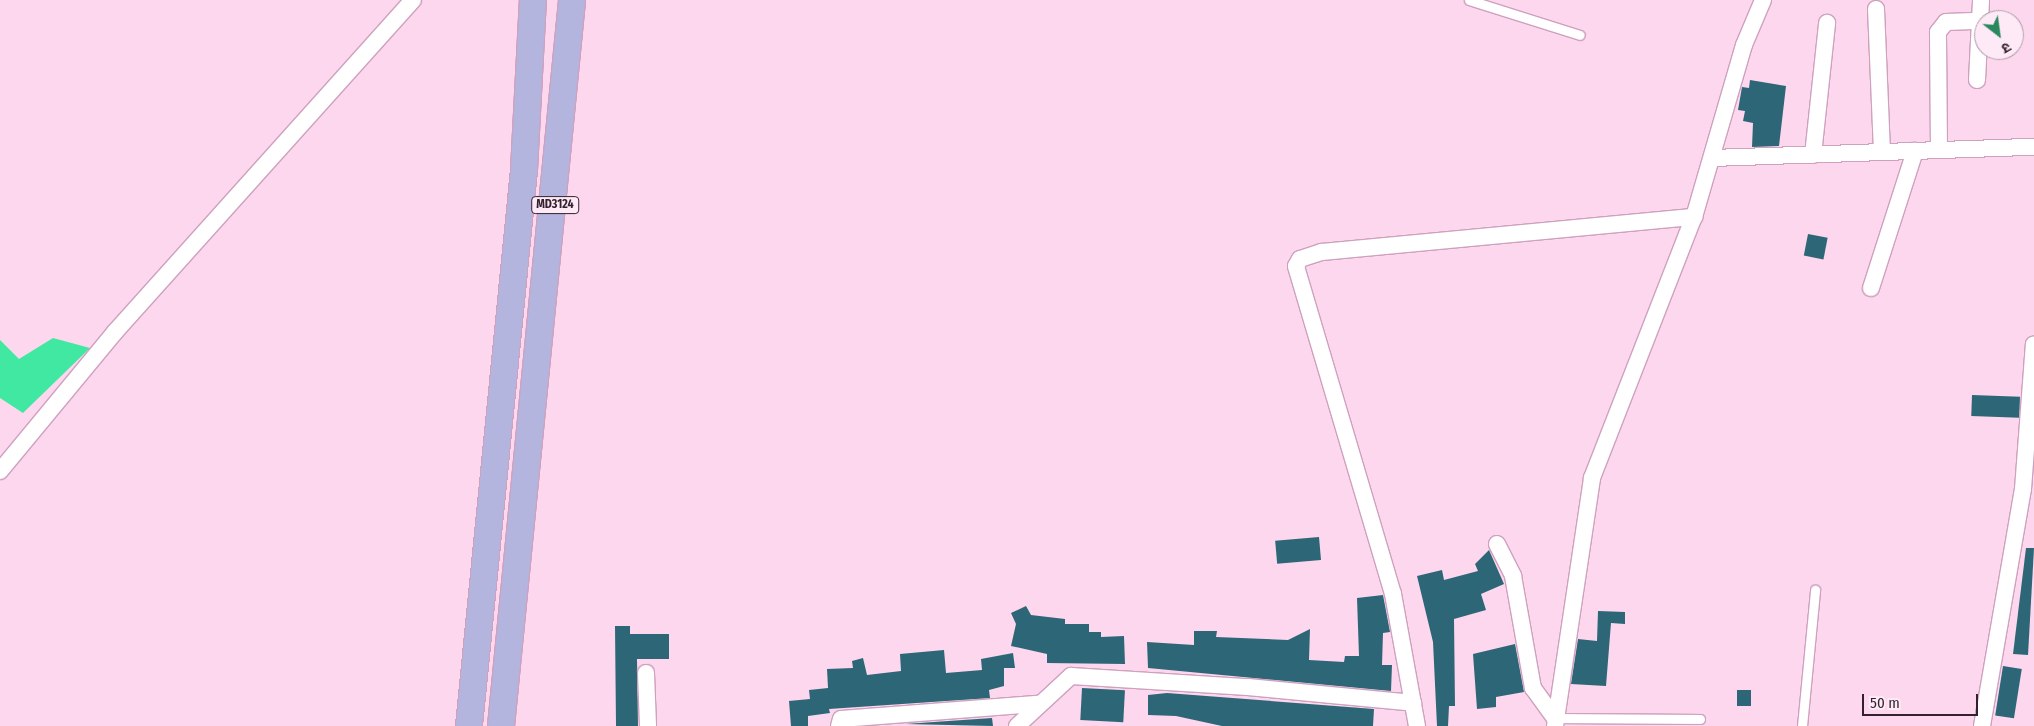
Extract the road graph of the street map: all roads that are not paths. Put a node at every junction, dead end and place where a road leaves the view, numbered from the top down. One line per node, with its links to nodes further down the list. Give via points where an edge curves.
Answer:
1 (413, 0): 21 (street, via 115,332)
2 (533, 0): 29 (main road, MD3124, via 524,170)
3 (572, 0): 30 (main road, MD3124, via 531,450)
4 (1469, 0): 9 (lane)
5 (1763, 0): 17 (street, via 1744,45)
6 (1876, 8): 15 (street)
7 (1974, 21): 13 (street, via 1946,22 1938,32)
8 (1827, 23): 16 (street)
9 (1580, 35)
10 (1978, 60): 11 (street)
11 (1977, 80)
12 (2034, 146): 13 (street)
13 (1939, 150): 14 (street)
14 (1915, 151): 15 (street); 19 (street)
15 (1882, 152): 16 (street)
16 (1813, 155): 17 (street)
17 (1712, 158): 18 (street)
18 (1694, 217): 25 (street, via 1322,252 1300,259 1296,266 1393,594); 28 (street, via 1592,478)
19 (1870, 288)
20 (2034, 344): 36 (street, via 2023,489)
21 (0, 471)
22 (1497, 544): 28 (street, via 1513,576 1533,688)
23 (1815, 590): 35 (lane)
24 (646, 673): 31 (street)
25 (1413, 703): 26 (street, via 1248,687 1071,676); 34 (street)
26 (1038, 704): 32 (street, via 841,719); 33 (street)
27 (1700, 719): 28 (lane)
28 (1555, 722)
29 (469, 726)
30 (501, 726)
31 (648, 726)
32 (839, 726)
33 (1017, 726)
34 (1417, 726)
35 (1802, 726)
36 (1982, 726)

